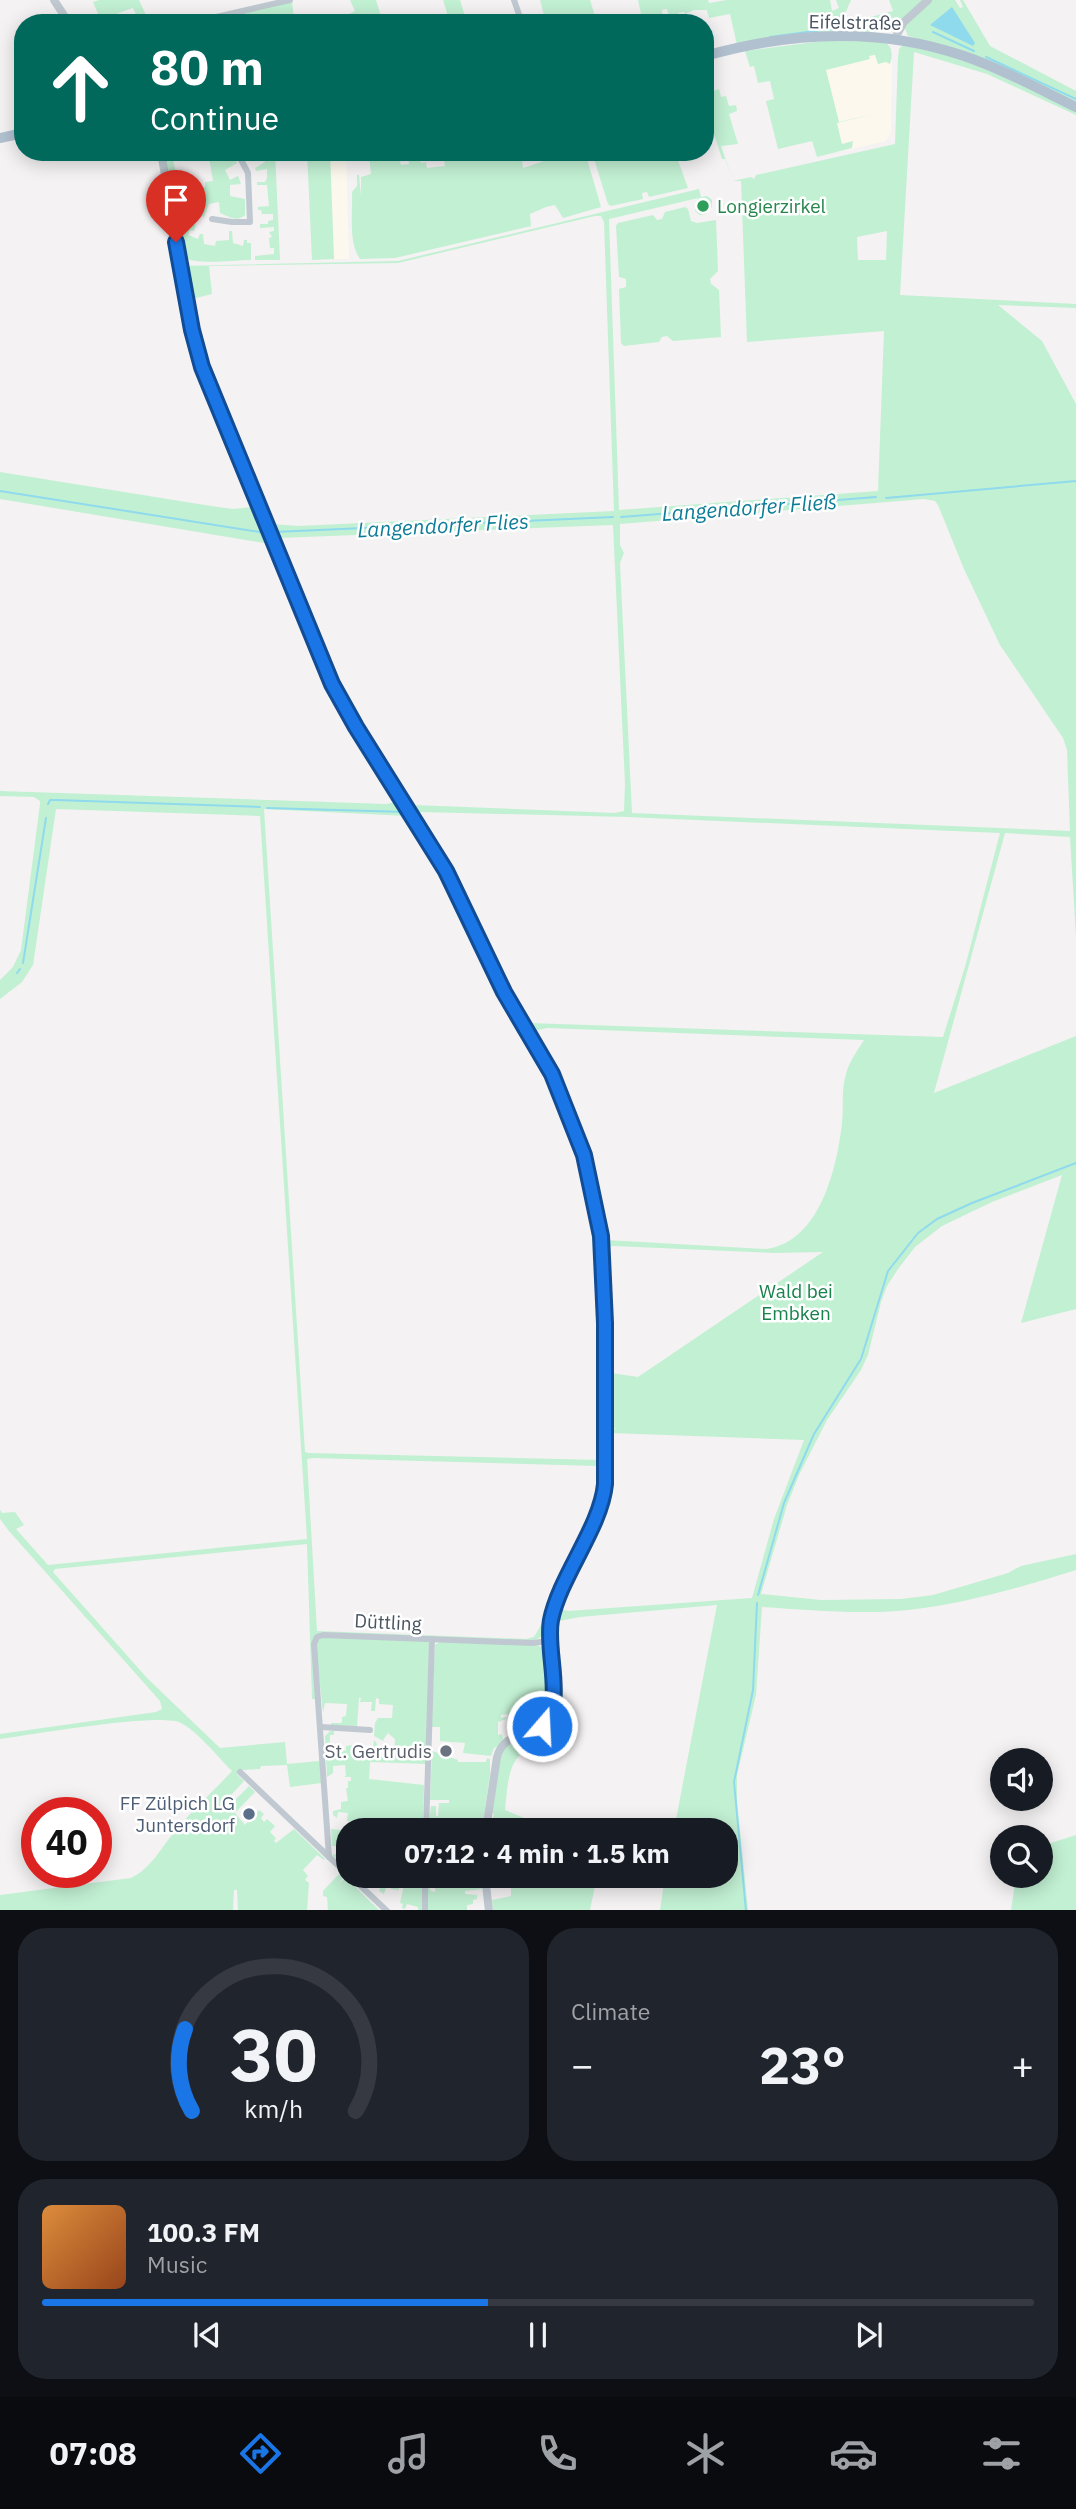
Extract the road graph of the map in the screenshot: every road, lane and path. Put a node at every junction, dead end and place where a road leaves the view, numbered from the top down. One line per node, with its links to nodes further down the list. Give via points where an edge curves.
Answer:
1 (289, 0): 3 (street)
2 (928, 0): 4 (street, via 904,22)
3 (229, 14)
4 (895, 38): 5 (main road, Eifelstraße, via 799,38); 6 (main road, Eifelstraße, via 965,56)
5 (714, 54)
6 (1076, 107)
7 (163, 161): 11 (street, via 202,367 328,673 356,727 446,871 504,992 552,1074 589,1172 601,1236 605,1484 556,1603)
8 (242, 161): 9 (street, via 248,173 250,222)
9 (212, 219)
10 (432, 1639): 11 (street, Düttling); 12 (street, Düttling, via 318,1636 314,1644); 15 (street)
11 (549, 1641): 16 (street, via 551,1713 538,1730 507,1739 500,1748)
12 (321, 1727): 13 (street); 17 (street, Düttling)
13 (370, 1730)
14 (240, 1772): 17 (street)
15 (426, 1818)
16 (487, 1818)
17 (329, 1857): 18 (street)
18 (336, 1863)
19 (363, 1888): 22 (street)
20 (425, 1888): 23 (street)
21 (486, 1888): 24 (street)
22 (387, 1910)
23 (425, 1910)
24 (489, 1910)

